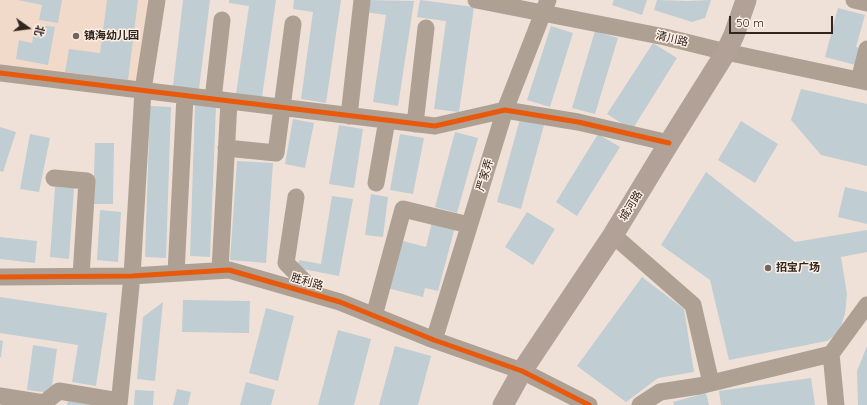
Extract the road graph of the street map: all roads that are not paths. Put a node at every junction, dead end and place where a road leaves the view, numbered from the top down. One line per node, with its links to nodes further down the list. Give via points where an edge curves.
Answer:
1 (157, 0): 15 (street)
2 (362, 0): 20 (street)
3 (476, 0): 7 (street, 清川路)
4 (746, 0): 12 (main road, 城河路)
5 (854, 0): 6 (street)
6 (867, 2)
7 (545, 7): 12 (street, 清川路); 19 (street, 严家弄)
8 (222, 20): 17 (street)
9 (293, 24): 18 (street)
10 (426, 28): 22 (street)
11 (867, 49): 14 (street)
12 (726, 52): 14 (street, 清川路); 23 (main road, 城河路)
13 (0, 73): 15 (street)
14 (863, 81)
15 (143, 90): 16 (street); 33 (street)
16 (185, 96): 17 (street); 31 (street)
17 (221, 100): 18 (street); 24 (street)
18 (281, 107): 20 (street); 24 (street, via 276,153)
19 (505, 110): 22 (street, via 435,126); 23 (street, via 578,122); 28 (street, 严家弄)
20 (349, 116): 21 (street)
21 (387, 120): 22 (street); 26 (street)
22 (415, 124)
23 (669, 143): 29 (main road, 城河路)
24 (226, 148): 30 (street)
25 (54, 178): 32 (street, via 87,181)
26 (376, 182)
27 (296, 197): 35 (street, via 286,263)
28 (469, 225): 37 (street, via 403,209); 38 (street, 严家弄)
29 (613, 235): 40 (main road, 城河路); 41 (street, via 693,305)
30 (220, 270): 31 (street, 胜利路); 35 (street, 胜利路, via 229,270)
31 (176, 273): 33 (street, 胜利路)
32 (81, 276): 33 (street, 胜利路); 34 (street, 胜利路)
33 (132, 276): 43 (street)
34 (0, 277)
35 (320, 296): 37 (street, 胜利路)
36 (867, 305): 39 (street)
37 (374, 316): 38 (street, 胜利路)
38 (434, 340): 40 (street, 胜利路)
39 (831, 354): 41 (street); 48 (street)
40 (522, 371): 45 (main road, 城河路); 46 (street, 胜利路)
41 (711, 383): 47 (street, via 660,392)
42 (0, 396): 44 (street)
43 (119, 403): 44 (street, via 59,390)
44 (44, 404)
45 (503, 405)
46 (589, 405)
47 (640, 405)
48 (836, 405)

